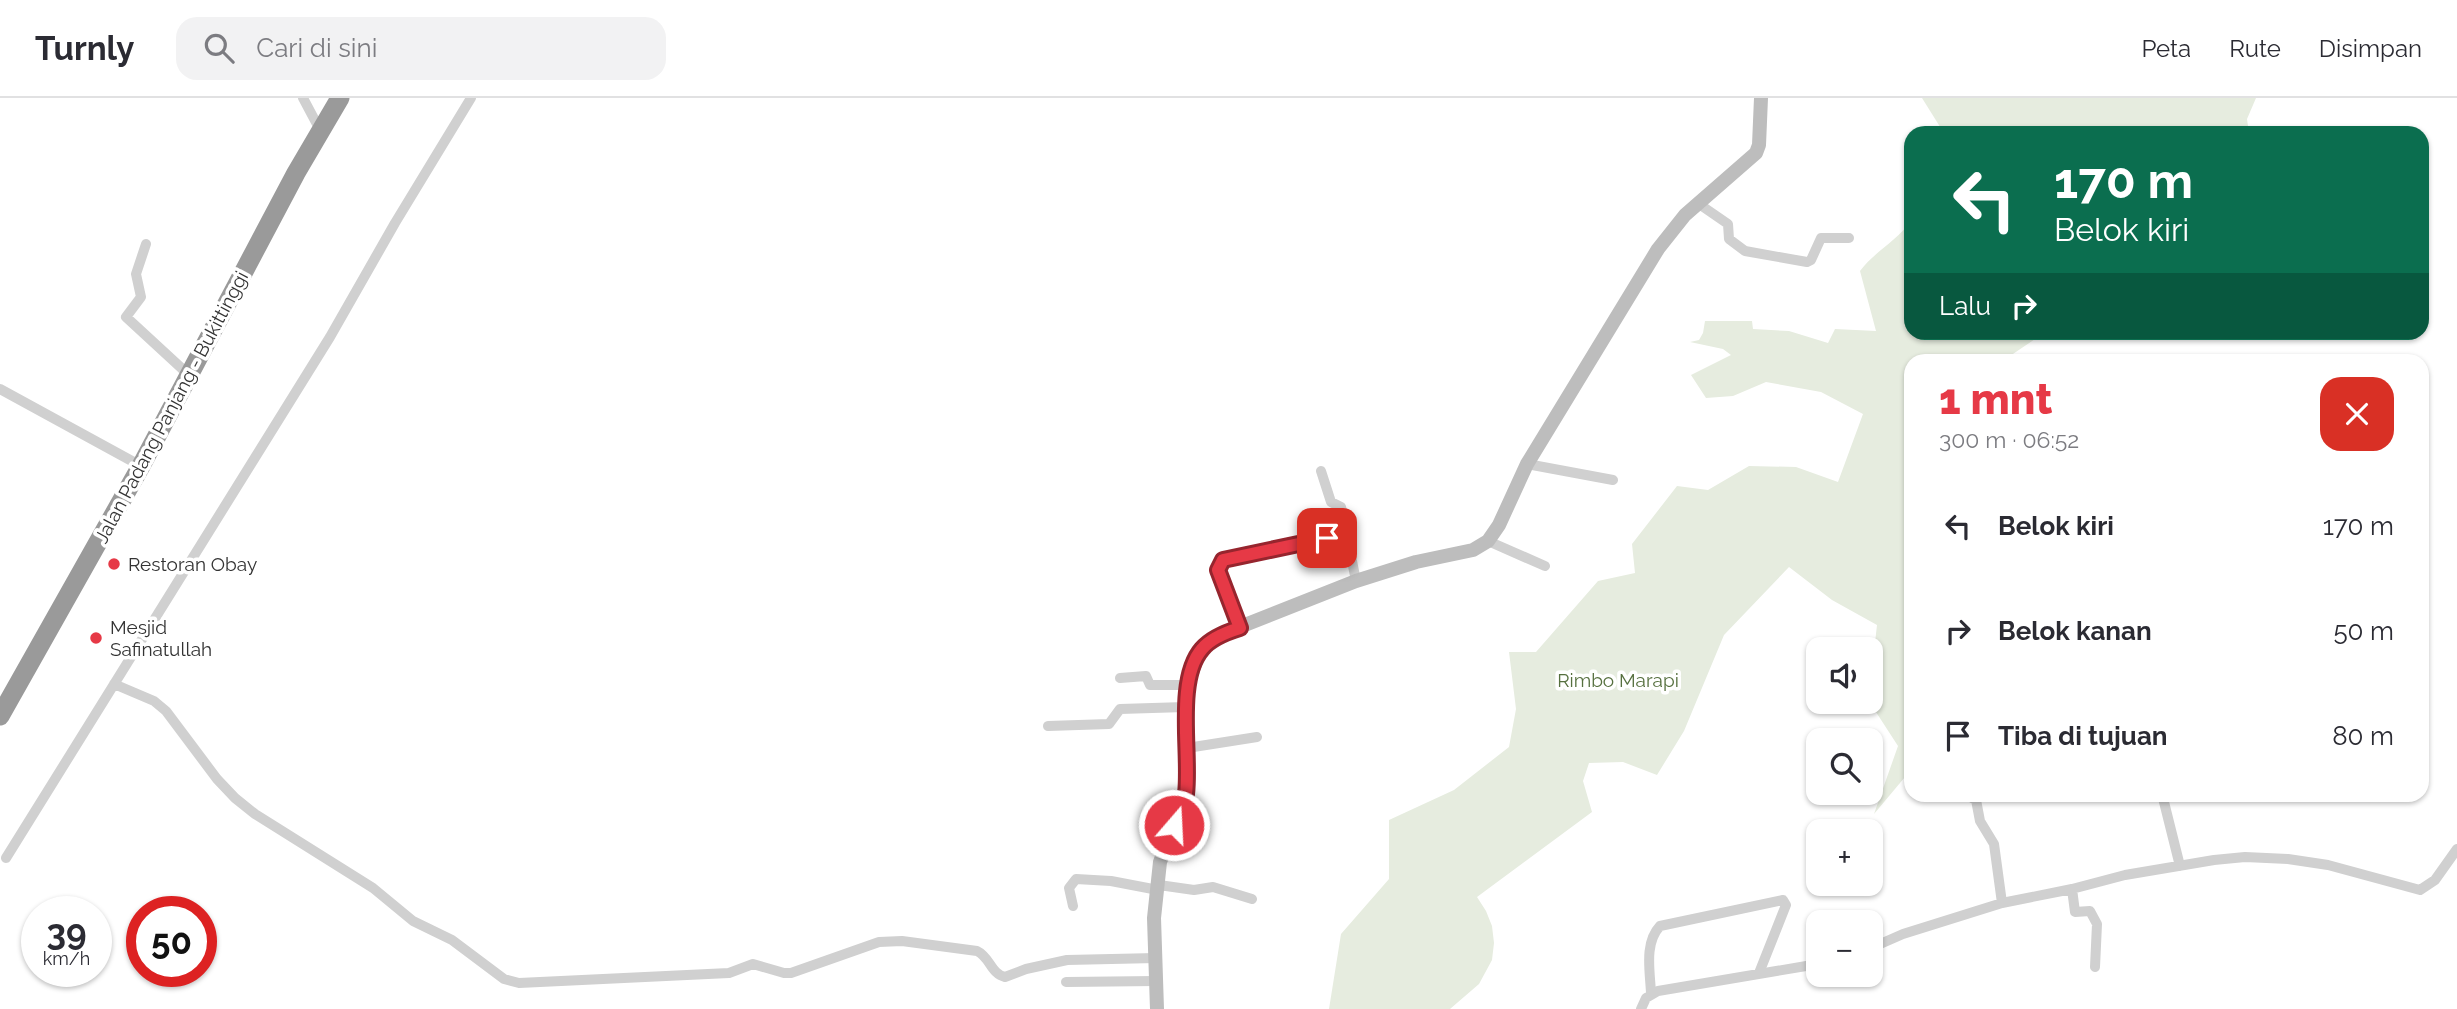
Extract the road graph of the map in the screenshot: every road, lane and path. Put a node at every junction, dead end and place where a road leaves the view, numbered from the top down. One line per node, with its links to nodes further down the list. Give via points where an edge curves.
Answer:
1 (303, 98): 5 (street)
2 (340, 98): 5 (highway, Jalan Padang Panjang - Bukittinggi)
3 (471, 98): 21 (street, via 330,337)
4 (1761, 98): 6 (main road, via 1756,153)
5 (320, 131): 9 (highway, Jalan Padang Panjang - Bukittinggi)
6 (1699, 204): 7 (street, via 1728,223 1729,239 1745,251 1807,262 1821,238); 11 (main road, via 1658,249)
7 (1849, 238)
8 (146, 244): 9 (street, via 136,274 141,297 127,317)
9 (190, 376): 12 (highway, Jalan Padang Panjang - Bukittinggi)
10 (0, 389): 12 (street)
11 (1527, 464): 14 (street); 16 (main road)
12 (142, 466): 24 (highway, Jalan Padang Panjang - Bukittinggi)
13 (1321, 471): 15 (street, via 1331,502 1341,507)
14 (1613, 480)
15 (1348, 535): 18 (street); 19 (street, via 1223,560 1218,570)
16 (1488, 541): 17 (street); 18 (main road, via 1473,550)
17 (1545, 566)
18 (1356, 581): 19 (main road)
19 (1233, 630): 22 (main road, via 1199,652)
20 (1120, 678): 22 (street, via 1146,676 1150,684)
21 (114, 684): 31 (street); 39 (street, via 166,711 217,779 255,814 373,888 413,921 452,940 491,971 519,983 729,973 753,964 791,973 858,947 902,941 977,951 1005,977 1067,960)
22 (1188, 685): 23 (main road)
23 (1185, 707): 25 (street, via 1120,709 1109,724); 27 (main road)
24 (0, 716)
25 (1048, 726)
26 (1257, 737): 27 (street)
27 (1187, 748): 33 (main road, via 1185,797 1160,862)
28 (1976, 802): 36 (street, via 1980,821 1994,844)
29 (2164, 802): 32 (street)
30 (2457, 849): 32 (street, via 2435,880 2420,890 2288,859 2245,857)
31 (6, 859)
32 (2180, 866): 34 (street)
33 (1158, 888): 35 (street, via 1213,887); 37 (street, via 1076,879 1069,888); 39 (main road)
34 (2072, 889): 36 (street); 41 (street, via 2075,912 2090,911 2096,922)
35 (1252, 899)
36 (2002, 903): 38 (street)
37 (1073, 906)
38 (1883, 943)
39 (1156, 958): 43 (main road)
40 (1806, 966): 42 (street)
41 (2095, 967)
42 (1759, 973): 45 (street); 45 (street, via 1786,905 1783,900 1660,926 1650,945)
43 (1156, 981): 44 (street); 46 (main road)
44 (1066, 982)
45 (1651, 993): 47 (street)
46 (1157, 1009)
47 (1641, 1009)

